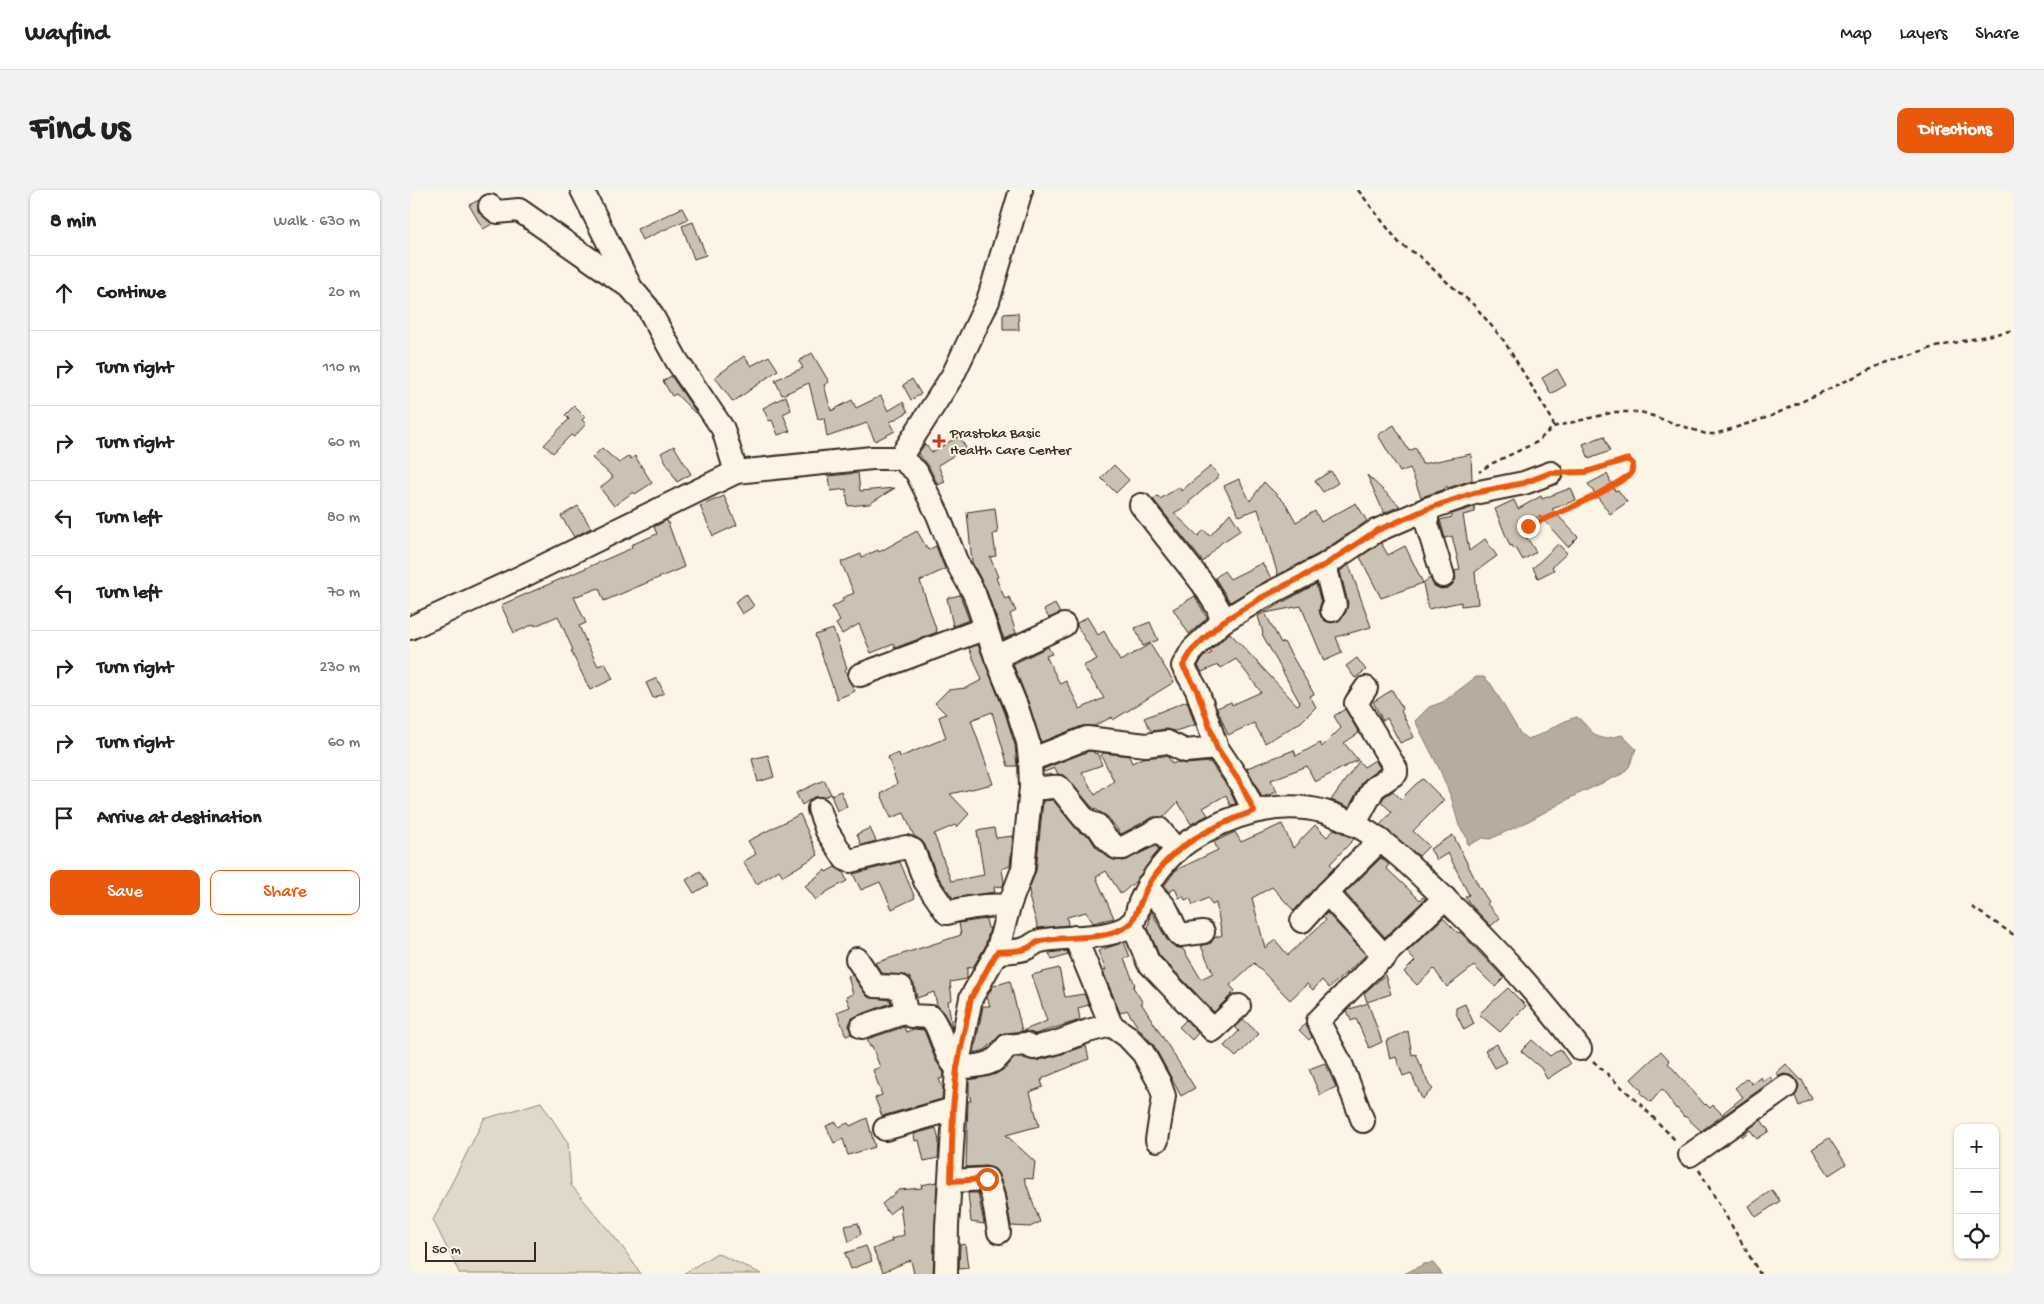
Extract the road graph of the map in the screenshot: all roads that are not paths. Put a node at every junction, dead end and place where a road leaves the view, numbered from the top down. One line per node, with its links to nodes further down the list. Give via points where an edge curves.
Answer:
1 (582, 190): 4 (street)
2 (1021, 190): 5 (street, via 988,301 953,375)
3 (490, 206): 4 (street, via 497,212 519,210)
4 (631, 288): 6 (street, via 648,308 677,361 723,429)
5 (900, 458): 6 (street); 16 (street, via 916,471 938,514 956,562 974,593)
6 (736, 472): 15 (street)
7 (1550, 473): 9 (street)
8 (1141, 505): 13 (street, via 1203,584 1218,608)
9 (1427, 509): 10 (street, via 1376,531); 11 (street, via 1427,524)
10 (1325, 565): 12 (street, via 1336,605); 13 (street)
11 (1443, 576)
12 (1332, 610)
13 (1222, 622): 20 (street, via 1193,649 1183,666 1197,690)
14 (1064, 625): 17 (street)
15 (410, 628)
16 (986, 628): 17 (street); 18 (street)
17 (996, 657): 21 (street, via 1017,708)
18 (860, 675)
19 (1366, 688): 25 (street, via 1356,703 1396,773 1374,788)
20 (1217, 748): 21 (street, via 1185,751 1168,742 1146,745 1088,738); 24 (street, via 1240,782)
21 (1030, 760): 22 (street)
22 (1031, 787): 27 (street, via 1059,787 1082,816 1097,825 1117,848 1159,829); 31 (street, via 1023,869)
23 (819, 809): 31 (street, via 827,830 845,859 850,861 906,847 913,850 925,881 947,913 969,907)
24 (1254, 811): 25 (street, via 1296,808 1325,812); 27 (street, via 1219,823)
25 (1354, 825): 26 (street)
26 (1380, 840): 29 (street); 30 (street)
27 (1177, 851): 28 (street, via 1164,862)
28 (1148, 885): 33 (street); 34 (street, via 1166,908 1180,936)
29 (1327, 893): 32 (street); 37 (street)
30 (1445, 898): 37 (street); 43 (street, via 1520,974)
31 (1009, 906): 36 (street)
32 (1302, 921)
33 (1130, 924): 35 (street, via 1109,934); 39 (street, via 1148,962 1213,1030)
34 (1204, 932)
35 (1076, 937): 36 (street, via 1038,941 1027,949); 41 (street)
36 (997, 952): 44 (street, via 971,998)
37 (1385, 957): 47 (street, via 1318,1021 1341,1064)
38 (857, 959): 40 (street, via 875,986 900,987)
39 (1239, 1006)
40 (906, 1012): 42 (street); 44 (street, via 911,1016 931,1017 948,1058)
41 (1111, 1025): 44 (street, via 1033,1048 1026,1044 1007,1046 999,1059); 49 (street, via 1143,1053 1159,1082 1164,1096)
42 (862, 1027)
43 (1580, 1049)
44 (957, 1068): 46 (street)
45 (1786, 1088): 50 (street)
46 (953, 1109): 48 (street); 51 (street)
47 (1364, 1121)
48 (885, 1129)
49 (1158, 1140)
50 (1690, 1155)
51 (951, 1181): 52 (street, via 987,1179); 53 (street)
52 (999, 1232)
53 (946, 1274)

